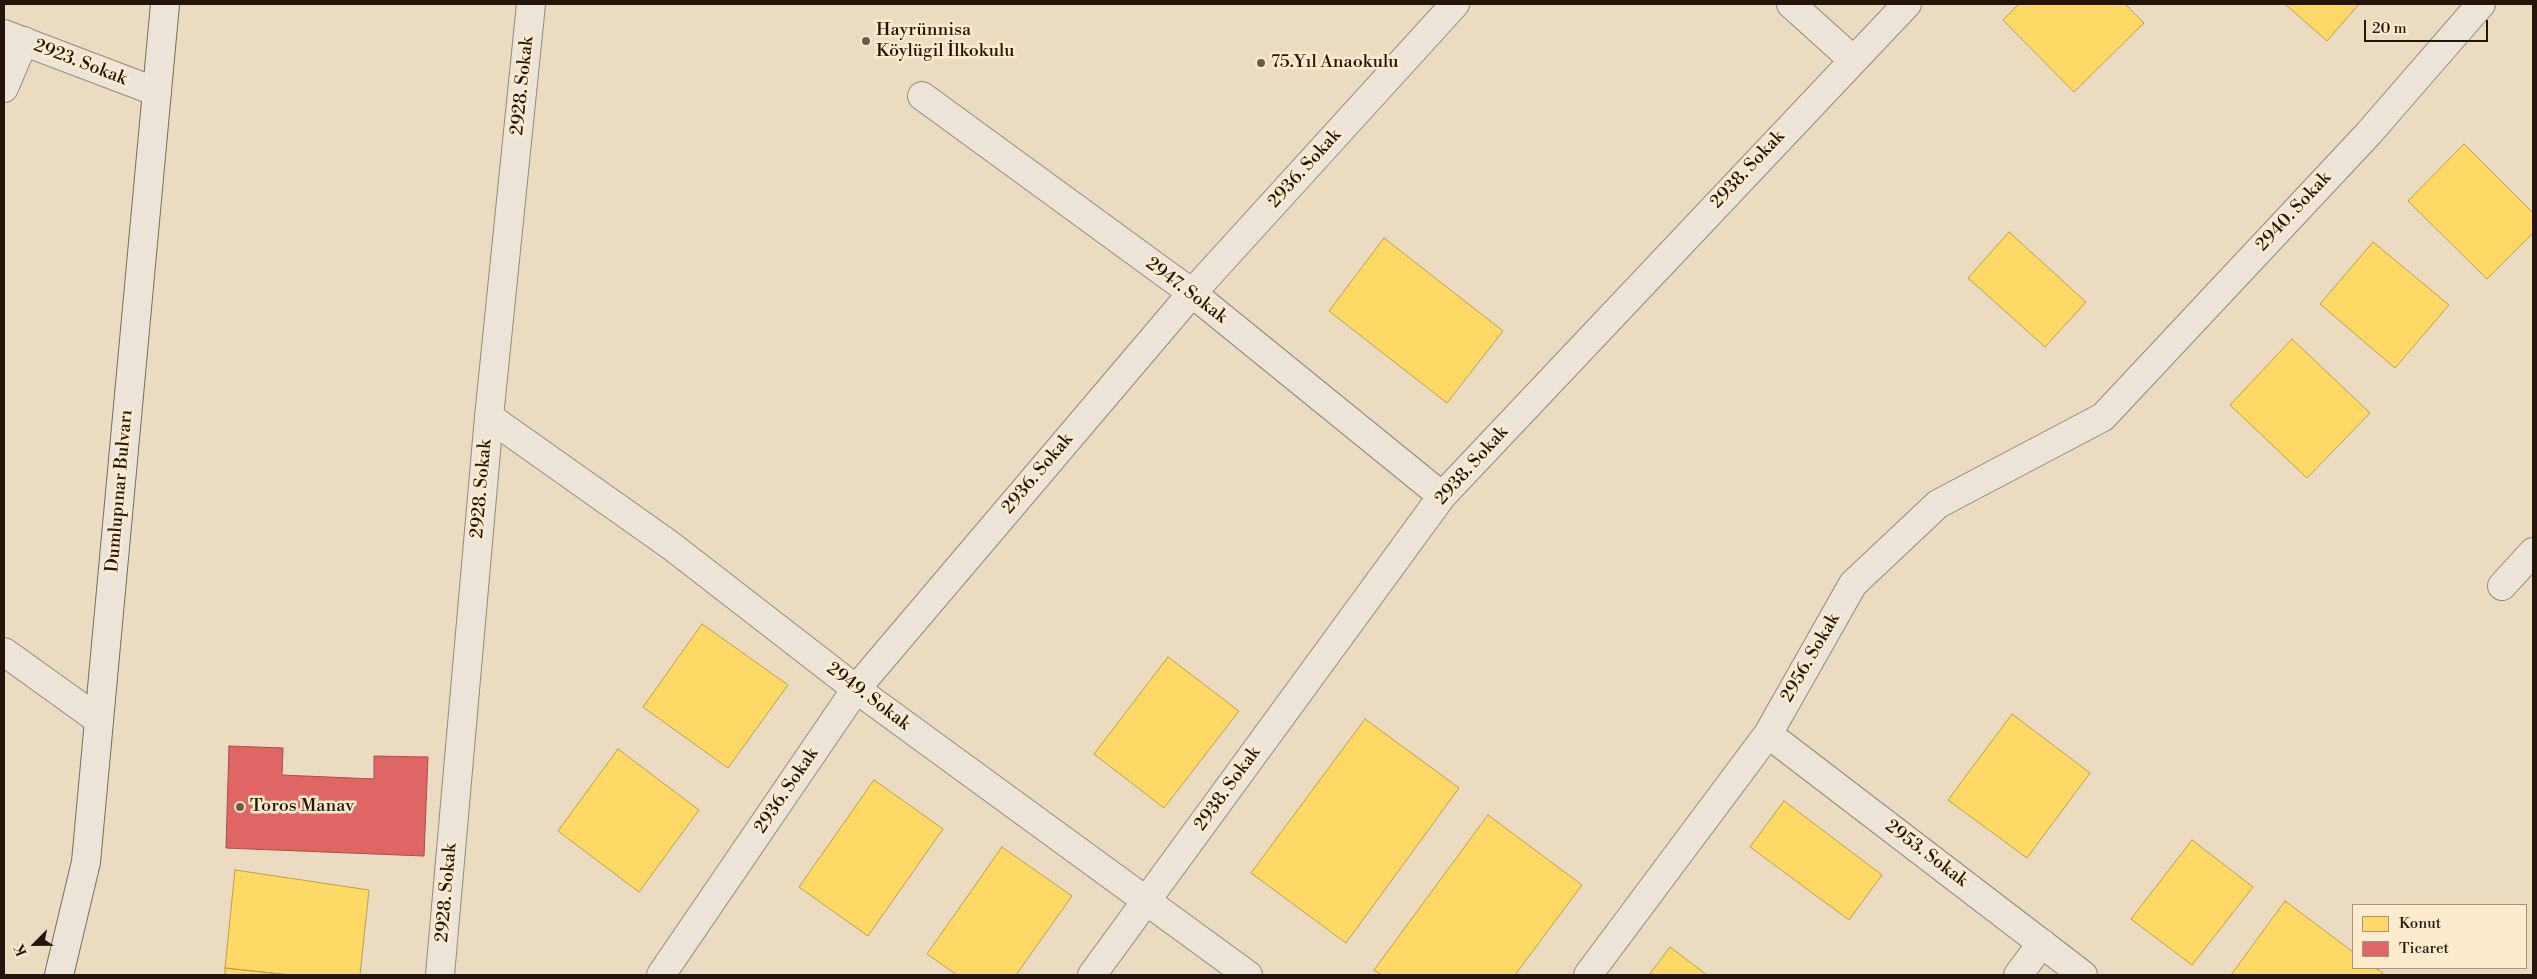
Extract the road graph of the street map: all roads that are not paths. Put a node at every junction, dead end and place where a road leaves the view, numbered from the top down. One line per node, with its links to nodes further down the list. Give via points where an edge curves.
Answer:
1 (165, 4): 10 (street, Dumlupınar Bulvarı)
2 (532, 4): 14 (street, 2928. Sokak)
3 (1455, 4): 12 (street, 2936. Sokak)
4 (1791, 4): 8 (street)
5 (1907, 4): 8 (street, 2938. Sokak)
6 (2481, 4): 13 (street, 2940. Sokak, via 2369,133)
7 (14, 38): 9 (street); 10 (street, 2923. Sokak)
8 (1852, 60): 15 (street, 2938. Sokak)
9 (4, 88)
10 (156, 92): 20 (street, Dumlupınar Bulvarı)
11 (922, 96): 12 (street, 2947. Sokak)
12 (1192, 293): 15 (street, 2947. Sokak); 19 (street, 2936. Sokak)
13 (2103, 417): 21 (street, 2956. Sokak, via 1938,504 1860,577 1853,584)
14 (489, 418): 19 (street, 2949. Sokak, via 670,545); 25 (street, 2928. Sokak)
15 (1442, 496): 22 (street, 2938. Sokak)
16 (2533, 552): 17 (street)
17 (2502, 586)
18 (4, 652): 20 (street)
19 (856, 689): 22 (street, 2949. Sokak); 26 (street, 2936. Sokak)
20 (99, 720): 24 (street, Dumlupınar Bulvarı, via 86,862)
21 (1768, 734): 23 (street, 2953. Sokak); 29 (street, 2956. Sokak)
22 (1147, 900): 27 (street, 2938. Sokak); 28 (street, 2949. Sokak)
23 (2042, 942): 30 (street); 31 (street, 2953. Sokak)
24 (59, 975)
25 (440, 975)
26 (661, 975)
27 (1092, 975)
28 (1248, 975)
29 (1588, 975)
30 (2018, 975)
31 (2083, 975)

